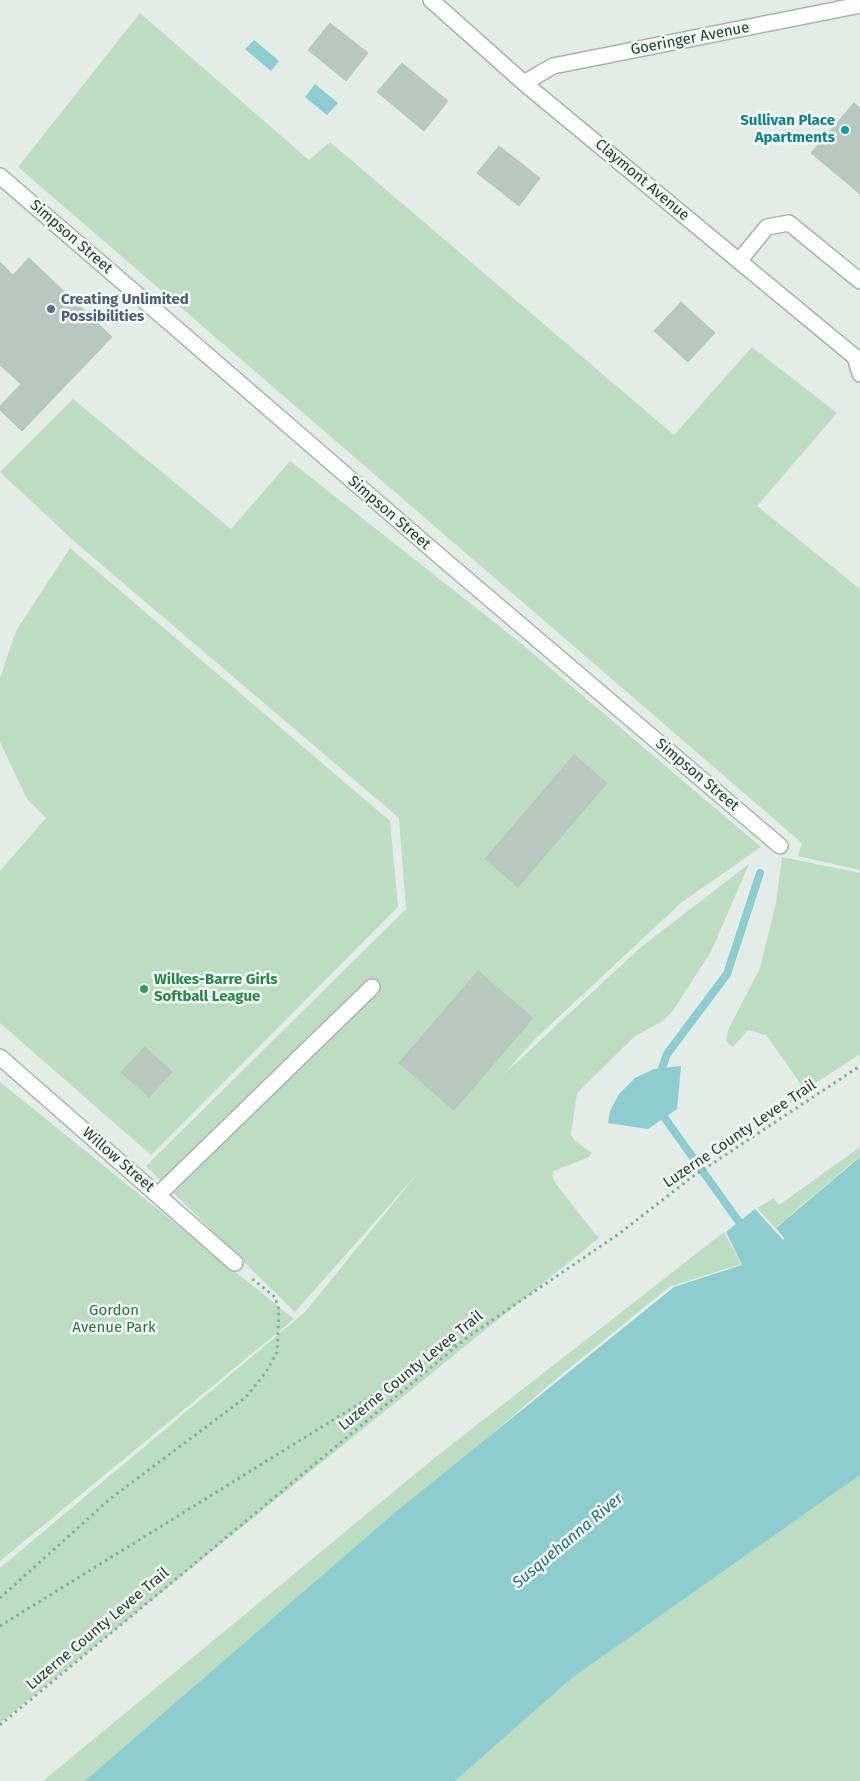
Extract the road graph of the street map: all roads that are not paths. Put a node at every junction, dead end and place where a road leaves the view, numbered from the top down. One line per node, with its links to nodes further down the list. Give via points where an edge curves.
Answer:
1 (431, 0): 3 (street, Claymont Avenue)
2 (860, 5): 3 (street, Goeringer Avenue, via 553,66)
3 (524, 83): 5 (street, Claymont Avenue)
4 (0, 176): 8 (street, Simpson Street, via 442,559)
5 (739, 261): 6 (street, via 767,227 789,223); 7 (street, Claymont Avenue, via 855,357)
6 (860, 281)
7 (860, 374)
8 (780, 846)
9 (372, 986): 11 (street)
10 (0, 1057): 11 (street, Willow Street)
11 (158, 1195): 12 (street, Willow Street)
12 (235, 1263)

